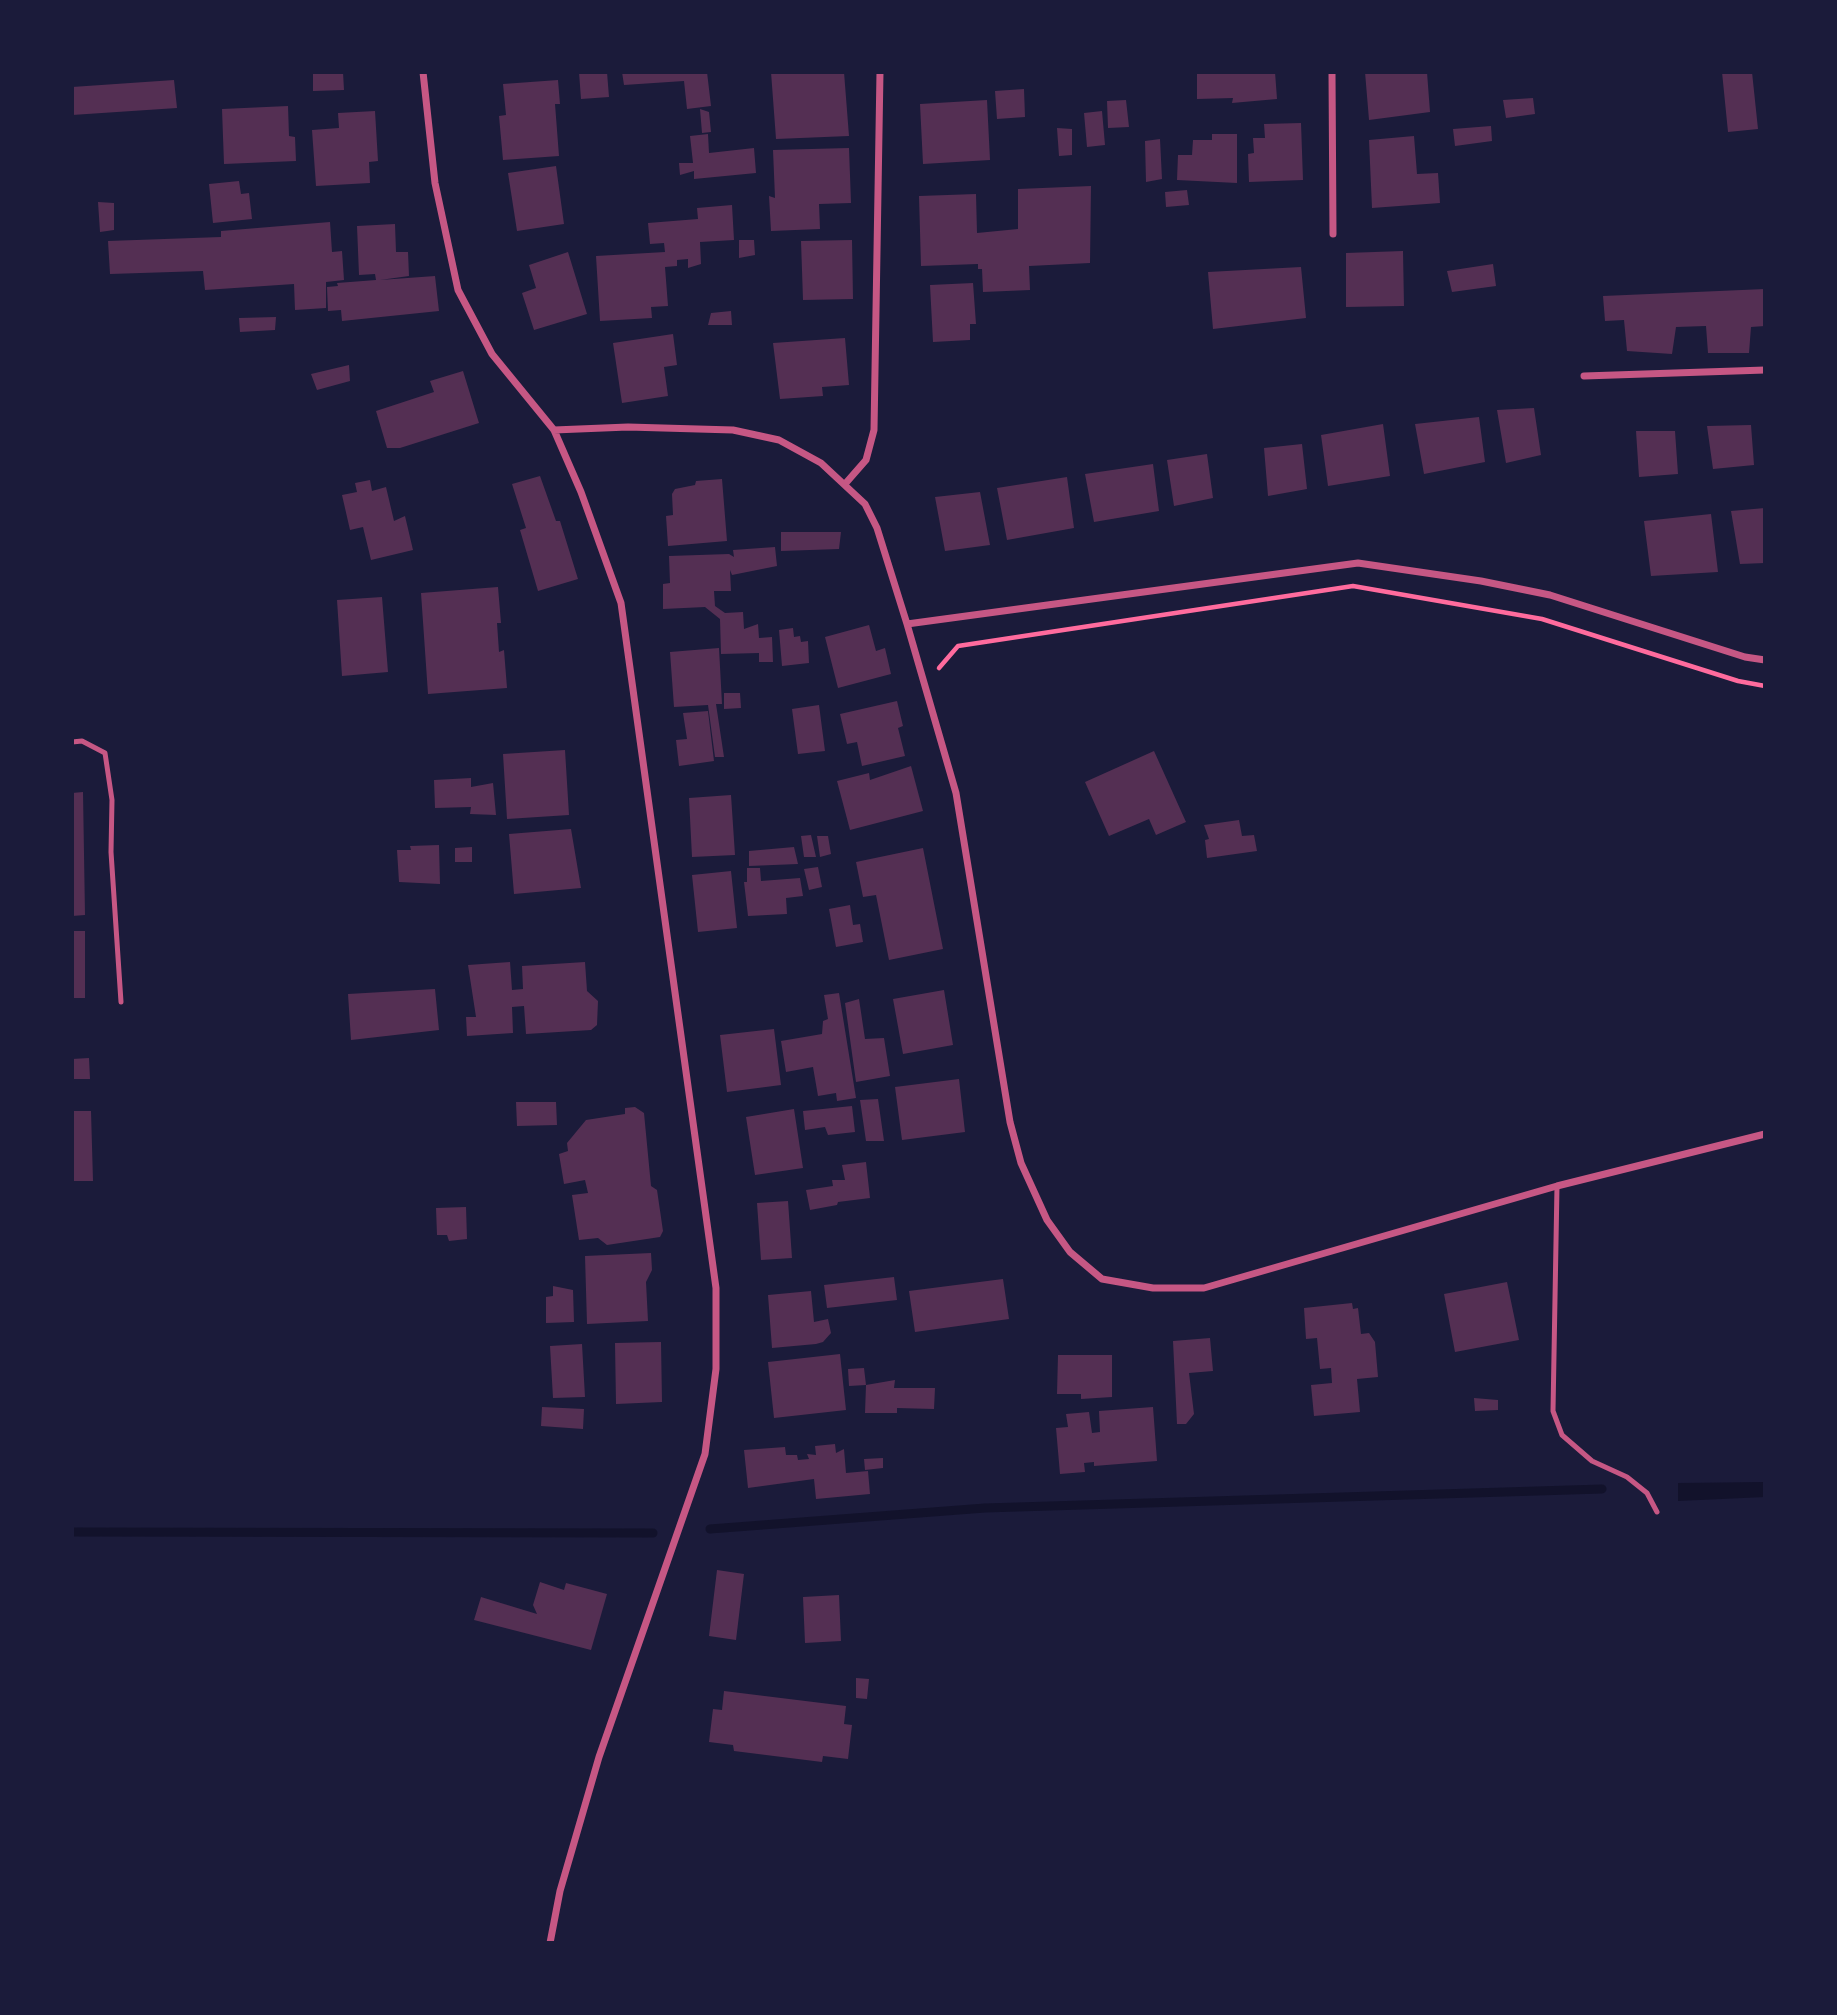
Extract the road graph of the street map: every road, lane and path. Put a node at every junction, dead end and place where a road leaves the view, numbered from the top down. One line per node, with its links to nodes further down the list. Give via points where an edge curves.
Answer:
1 (424, 72): 7 (street, via 435,183 458,290 492,354)
2 (880, 72): 8 (street, via 874,429 866,460)
3 (1332, 72): 4 (street)
4 (1333, 234)
5 (1765, 370): 6 (street)
6 (1584, 376)
7 (554, 430): 8 (street, via 733,430 779,440 821,463); 18 (street, via 621,603 716,1288 716,1369 705,1454 598,1757)
8 (845, 484): 9 (street, via 865,504 877,528)
9 (907, 624): 10 (street, via 1358,563 1480,580 1550,596); 11 (street)
10 (1765, 660)
11 (925, 685): 12 (path, via 958,646 1353,586 1542,619); 16 (street, via 956,793 1010,1122 1021,1163 1047,1220 1070,1252 1102,1279 1153,1288 1204,1288)
12 (1765, 686)
13 (72, 742): 14 (lane, via 82,741 105,753 112,800)
14 (121, 1002)
15 (1765, 1134): 16 (street)
16 (1556, 1186): 17 (lane, via 1553,1411 1562,1435 1592,1461 1647,1493)
17 (1657, 1512)
18 (550, 1943)

